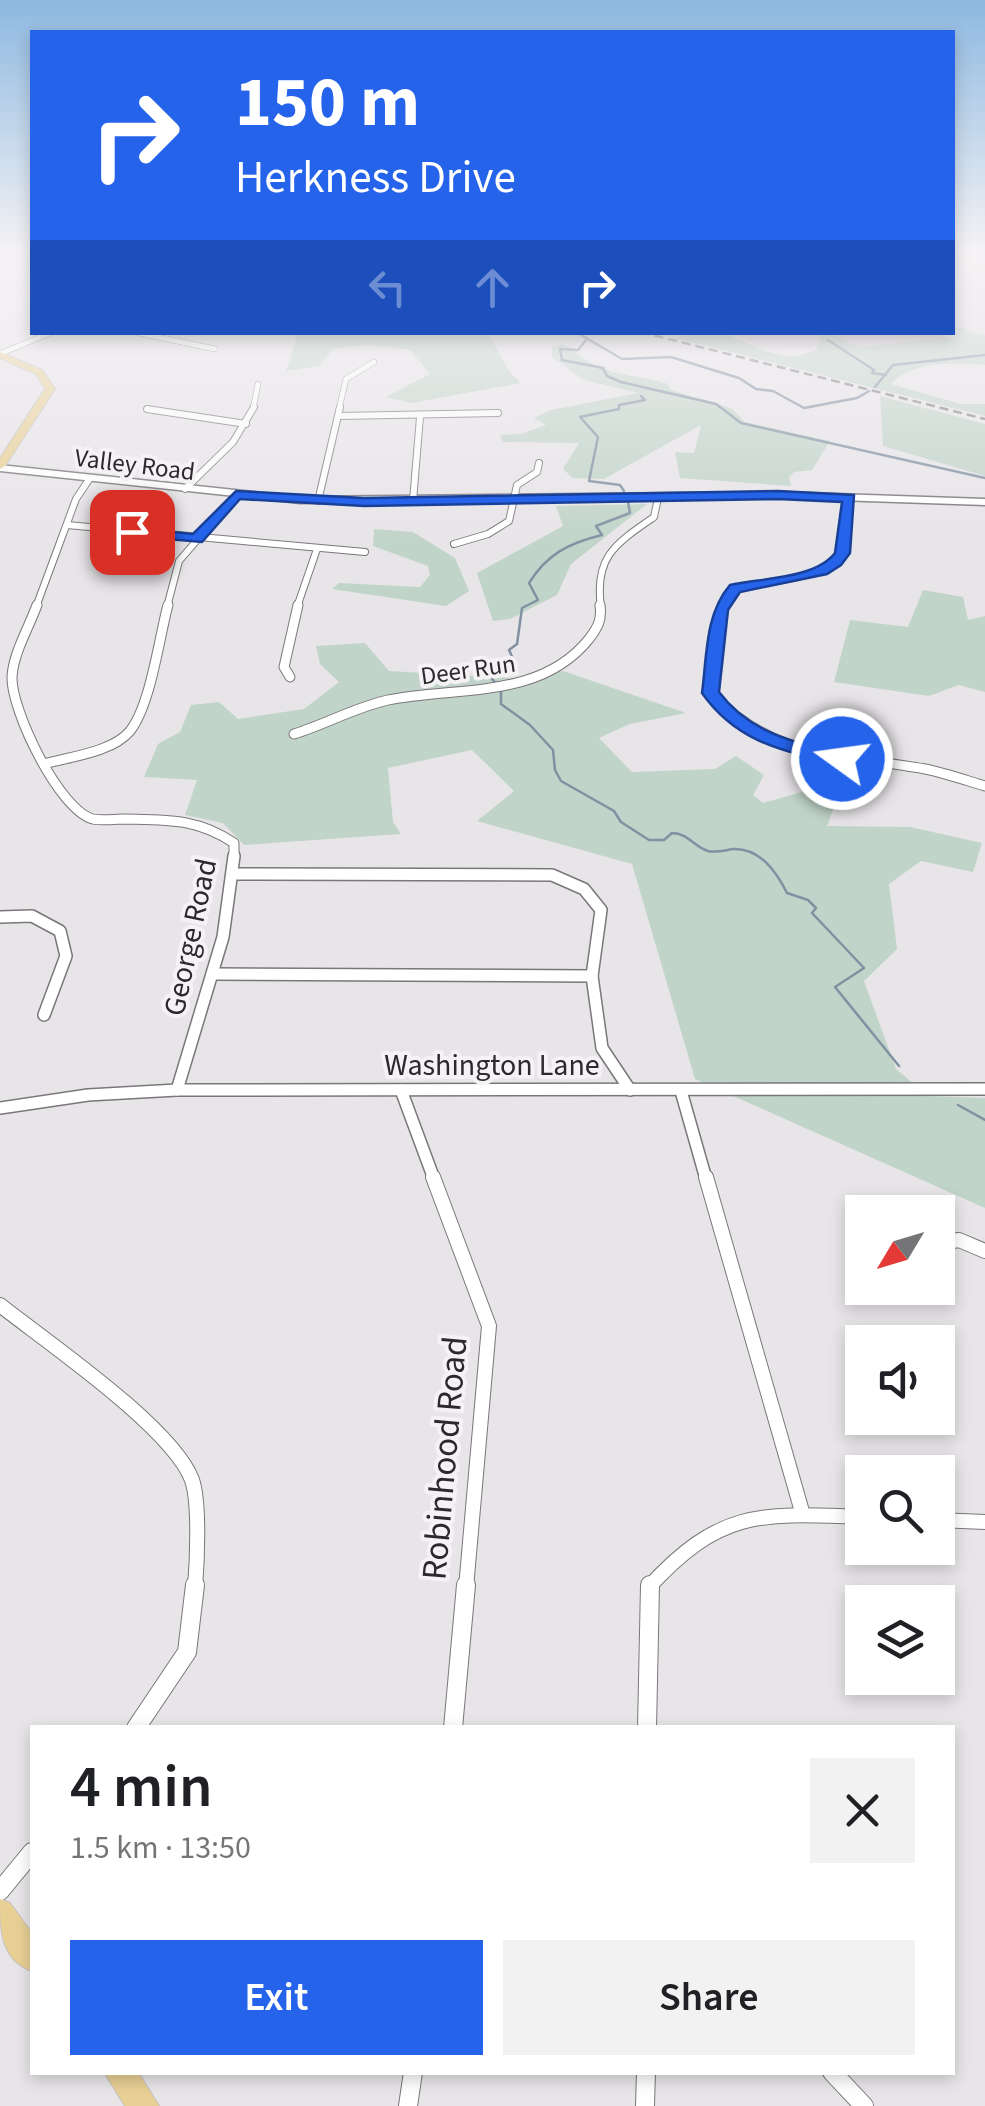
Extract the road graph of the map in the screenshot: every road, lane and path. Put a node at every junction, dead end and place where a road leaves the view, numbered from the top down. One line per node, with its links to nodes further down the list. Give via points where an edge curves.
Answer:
1 (0, 354): 10 (main road, via 40,372 50,390)
2 (374, 362): 6 (street, via 346,379)
3 (258, 384): 8 (street, via 258,406)
4 (147, 409): 8 (street)
5 (498, 413): 7 (street)
6 (339, 416): 7 (street); 18 (street)
7 (420, 418): 17 (street)
8 (246, 424): 12 (street)
9 (540, 463): 16 (street, via 516,485)
10 (0, 467): 11 (main road, Valley Road)
11 (90, 478): 12 (main road, Valley Road); 20 (street, George Road)
12 (184, 490): 13 (main road, Valley Road)
13 (236, 495): 18 (main road, Valley Road); 21 (street)
14 (658, 498): 15 (main road, Valley Road); 16 (main road, Valley Road); 26 (street, Deer Run, via 654,517 610,552 596,578 599,626 557,668 498,689 378,703)
15 (849, 498): 19 (main road, Valley Road); 28 (street, via 836,562 735,588 728,597 720,610 710,693 770,742)
16 (514, 499): 17 (main road, Valley Road); 22 (street, via 508,521)
17 (414, 500): 18 (main road, Valley Road)
18 (318, 501)
19 (985, 502)
20 (68, 525): 21 (street); 27 (street, George Road, via 12,671 12,697)
21 (197, 539): 23 (street); 27 (street, via 179,561 129,732)
22 (454, 544)
23 (317, 549): 24 (street); 25 (street, via 284,667)
24 (365, 552)
25 (290, 677)
26 (294, 734)
27 (44, 764): 29 (street, George Road, via 73,808 92,819 210,826 234,842)
28 (985, 786)
29 (235, 874): 31 (street, George Road); 32 (street, via 552,875 584,889 601,910)
30 (0, 916): 33 (street, via 32,916 60,931 66,956)
31 (213, 974): 32 (street); 35 (street, George Road)
32 (592, 976): 37 (street, via 602,1048)
33 (44, 1015)
34 (985, 1089): 38 (street, Washington Lane)
35 (177, 1090): 36 (street, Washington Lane); 39 (street, Washington Lane)
36 (401, 1090): 37 (street, Washington Lane); 48 (street, Robinhood Road, via 489,1326)
37 (630, 1090): 38 (street, Washington Lane)
38 (681, 1091): 43 (street)
39 (0, 1108)
40 (955, 1240): 41 (street)
41 (985, 1251)
42 (0, 1304): 47 (street, via 152,1425 192,1480 198,1559 187,1652)
43 (803, 1514): 44 (street); 49 (street, via 707,1533 648,1587)
44 (845, 1516)
45 (955, 1521): 46 (street)
46 (985, 1522)
47 (138, 1725)
48 (453, 1725)
49 (647, 1725)
50 (30, 1854): 51 (street)
51 (0, 1891)
52 (0, 1913): 53 (main road)
53 (30, 1954)
54 (121, 2075): 58 (main road)
55 (413, 2075): 59 (street)
56 (646, 2075): 60 (street)
57 (835, 2075): 61 (street)
58 (144, 2106)
59 (408, 2106)
60 (645, 2106)
61 (864, 2106)

